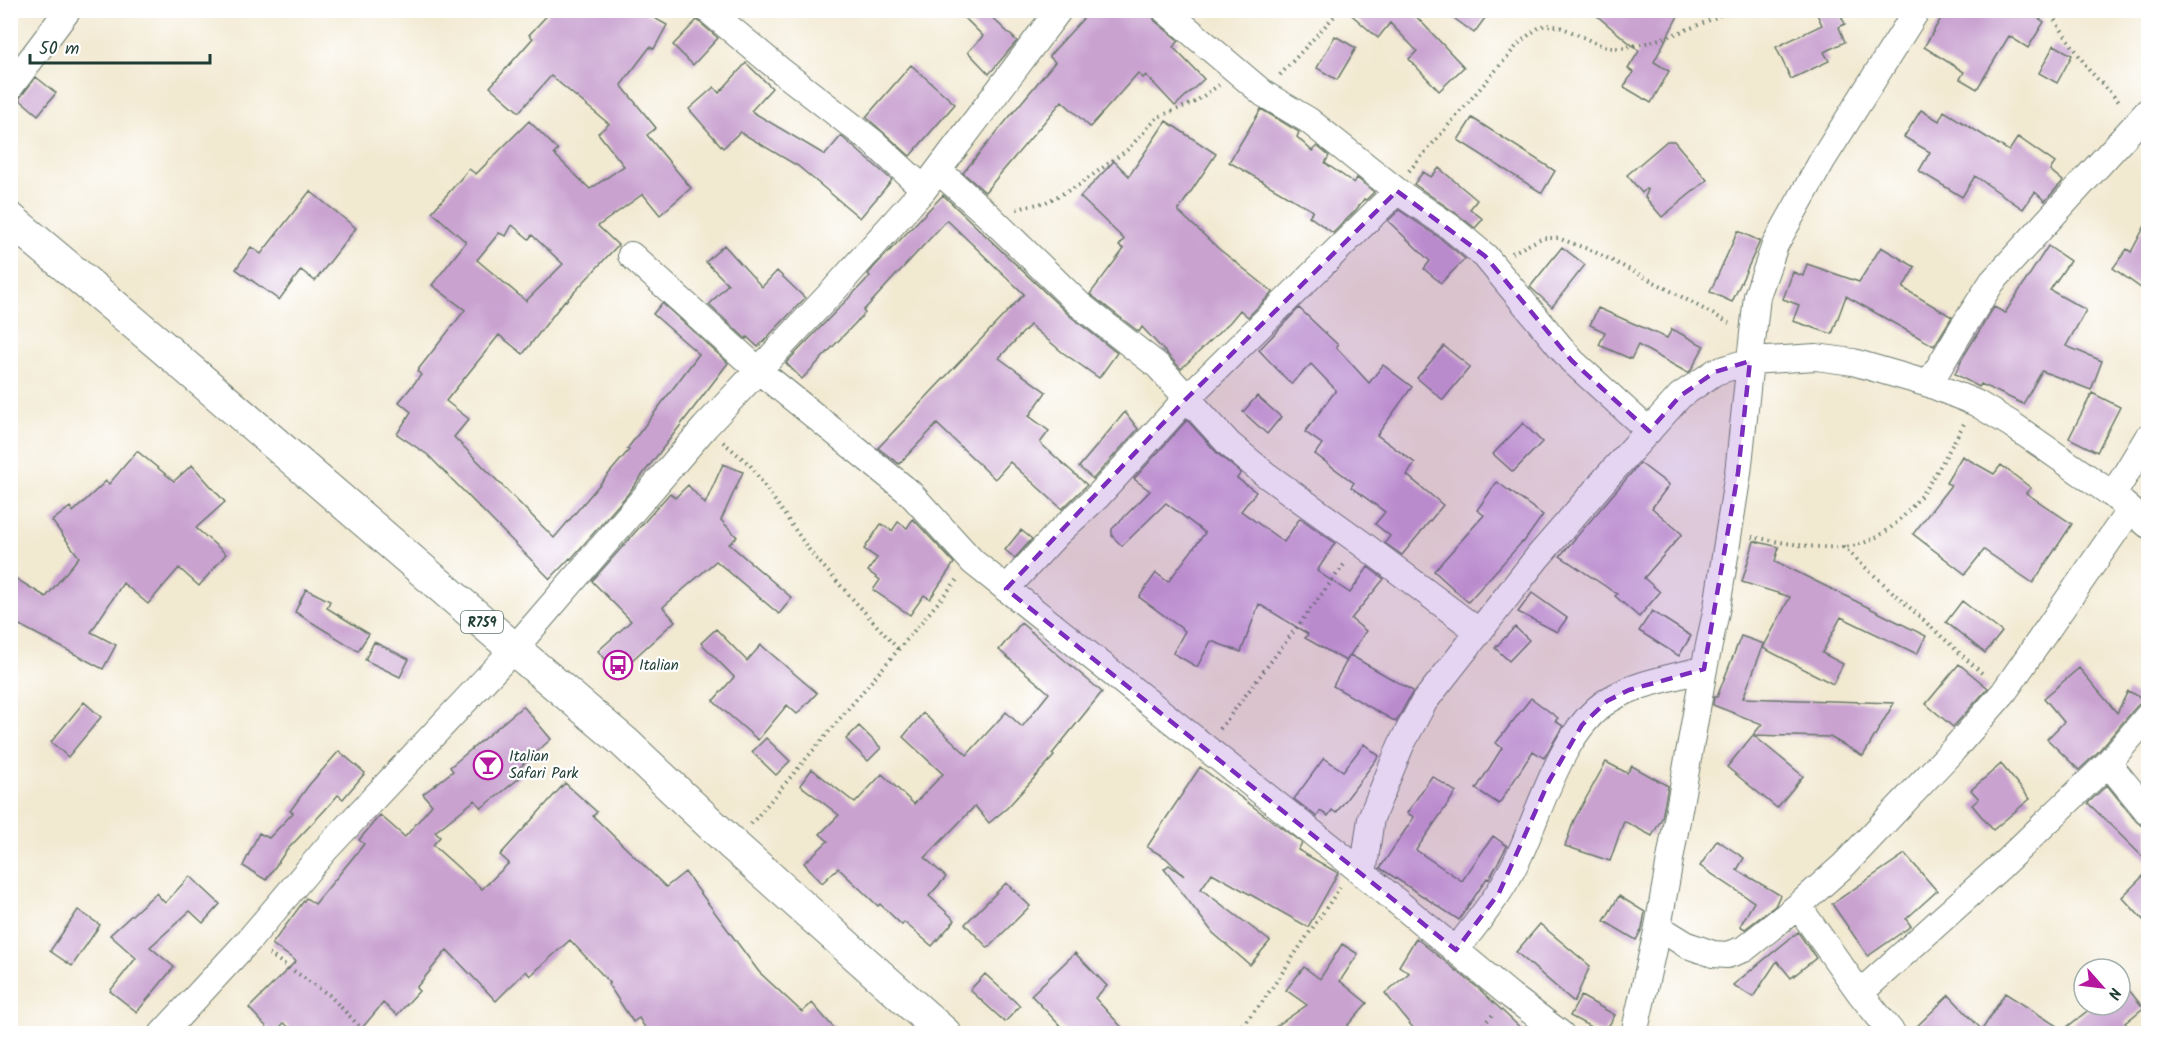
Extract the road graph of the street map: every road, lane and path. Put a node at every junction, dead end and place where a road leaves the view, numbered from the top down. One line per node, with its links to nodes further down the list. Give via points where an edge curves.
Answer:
1 (68, 10): 10 (street)
2 (708, 10): 13 (street, via 873,142)
3 (1059, 10): 13 (street)
4 (1165, 10): 9 (street)
5 (1340, 10): 11 (path)
6 (1729, 10): 14 (path, via 1689,29 1615,48 1551,25 1541,27 1521,41)
7 (1917, 10): 19 (street, via 1823,159 1775,245 1757,296)
8 (2048, 10): 12 (path, via 2111,96)
9 (1235, 70): 11 (street); 15 (path, via 1195,102 1158,117 1127,150 1079,185 1046,202)
10 (10, 87)
11 (1264, 94): 14 (street, via 1308,120)
12 (2144, 116): 22 (street, via 1992,282)
13 (931, 180): 15 (street); 21 (street)
14 (1395, 190): 18 (street); 23 (street)
15 (990, 218): 23 (street, via 1080,305 1158,366)
16 (10, 219): 35 (main road, R759)
17 (631, 255): 21 (street)
18 (1485, 256): 19 (path, via 1502,258 1542,238 1558,238 1593,251); 26 (street, via 1572,361)
19 (1751, 335): 20 (street)
20 (1750, 361): 22 (street, via 1786,357 1852,362); 26 (street, via 1715,372 1680,396); 29 (street)
21 (758, 369): 25 (street); 32 (street, via 910,493)
22 (1929, 384): 24 (street)
23 (1186, 399): 30 (street, via 1229,444 1265,474); 33 (street)
24 (1976, 404): 28 (street, via 2011,424); 31 (path, via 1908,513 1874,540)
25 (705, 427): 35 (street); 36 (path, via 750,465 812,554)
26 (1649, 431): 34 (street)
27 (2148, 437): 28 (street)
28 (2131, 510): 38 (street)
29 (1729, 533): 31 (path); 37 (street)
30 (1361, 543): 34 (street); 40 (path)
31 (1843, 547): 38 (path)
32 (973, 562): 33 (street); 36 (path)
33 (1006, 589): 40 (street)
34 (1478, 631): 44 (street, via 1424,702 1401,745 1371,818)
35 (514, 649): 43 (main road, R759, via 624,742); 47 (street, via 326,849)
36 (898, 649): 43 (path)
37 (1704, 669): 46 (street); 48 (street, via 1629,690 1607,701 1582,725 1549,781 1520,855 1499,893)
38 (2004, 692): 45 (street, via 1844,865)
39 (2148, 716): 41 (street)
40 (1205, 748): 44 (street)
41 (2108, 763): 42 (street); 49 (street)
42 (2148, 812)
43 (733, 845): 52 (main road, R759)
44 (1359, 870): 48 (street); 53 (path, via 1261,1004)
45 (1798, 906): 46 (street, via 1744,949 1727,955 1687,945); 49 (street)
46 (1658, 927): 55 (street)
47 (249, 940): 50 (street); 51 (path, via 329,995)
48 (1456, 950): 54 (street)
49 (1860, 993): 56 (street)
50 (162, 1034)
51 (367, 1034)
52 (945, 1034)
53 (1234, 1034)
54 (1561, 1034)
55 (1634, 1034)
56 (1893, 1034)

